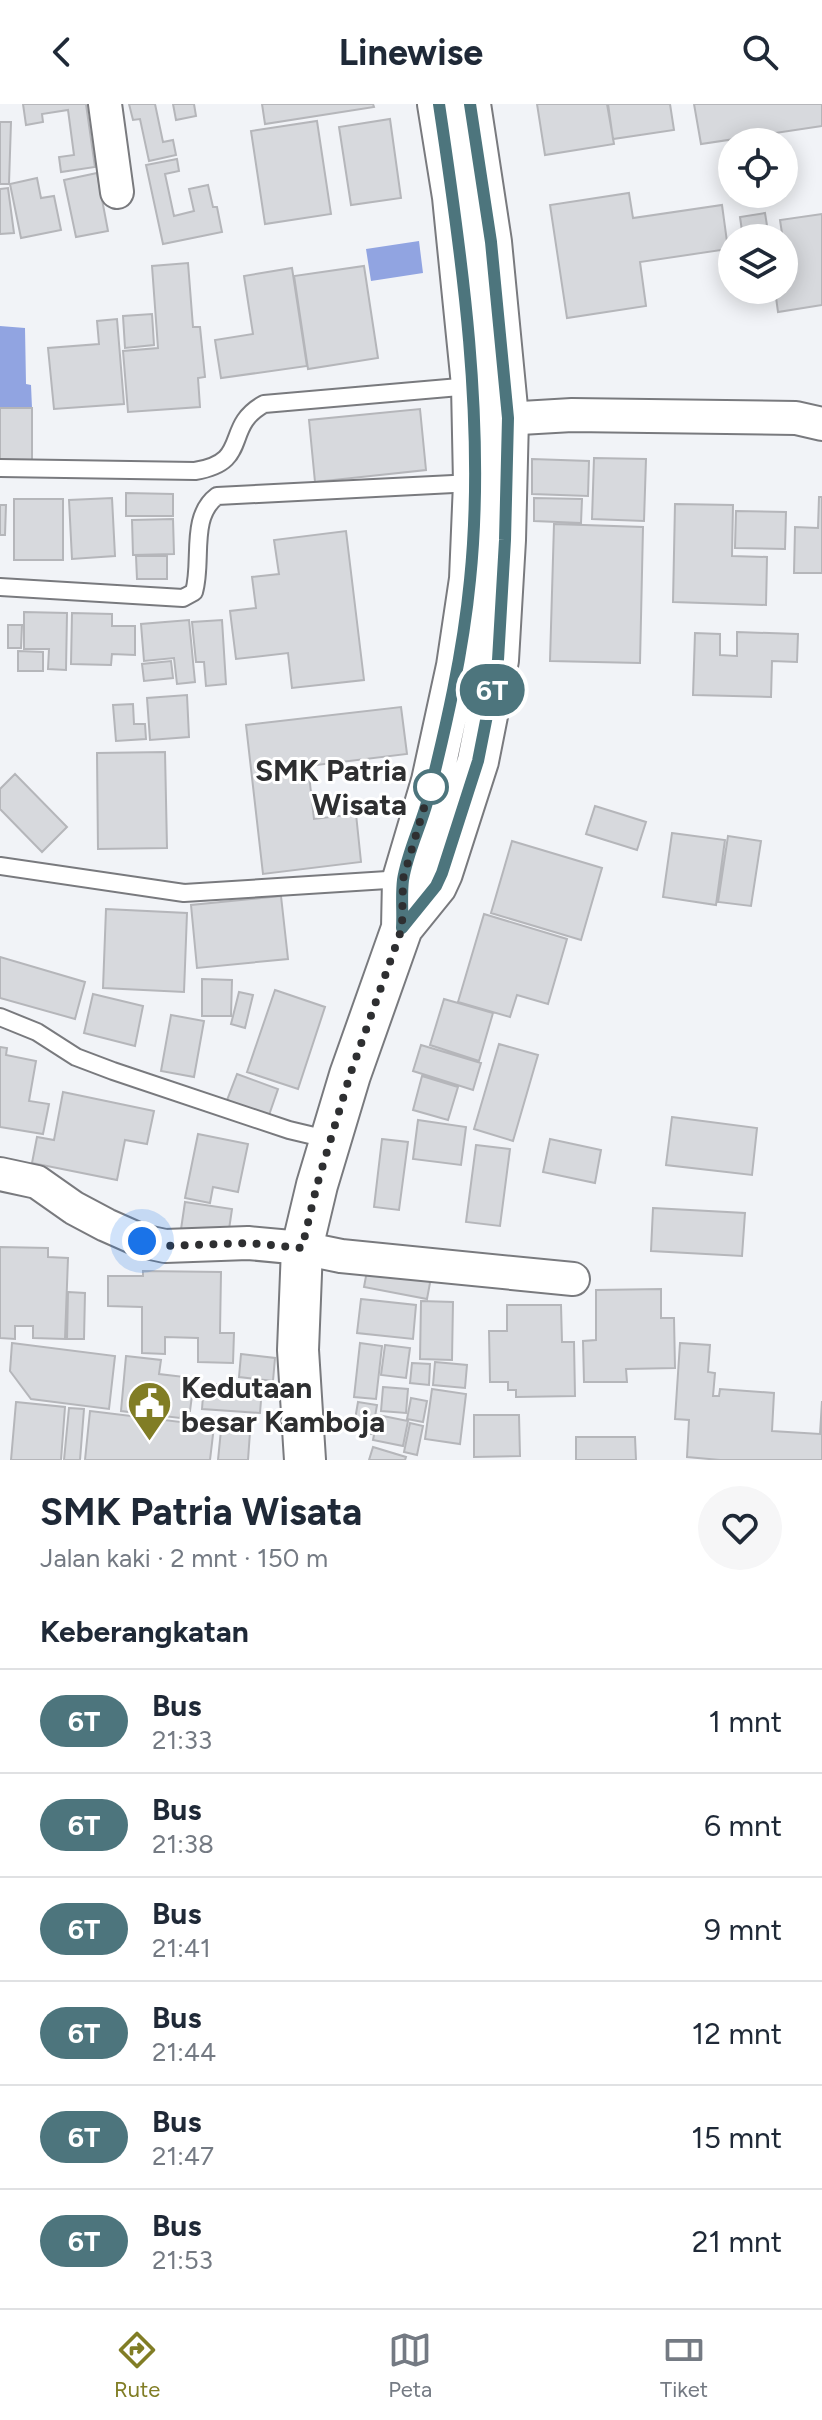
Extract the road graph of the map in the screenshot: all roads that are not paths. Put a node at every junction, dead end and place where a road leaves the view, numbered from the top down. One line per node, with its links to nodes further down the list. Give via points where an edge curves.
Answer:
1 (105, 104): 4 (street)
2 (438, 104): 5 (street)
3 (470, 104): 5 (street, via 491,242)
4 (117, 192)
5 (485, 408): 6 (street, via 572,415 796,418); 7 (lane, via 264,404 245,418 228,459 214,468); 8 (street); 11 (street, via 498,660 478,761)
6 (822, 424)
7 (0, 468)
8 (474, 483): 9 (lane, via 217,496 200,517 199,577 194,592 183,598); 11 (street, via 470,579 427,803)
9 (0, 587)
10 (0, 866): 11 (lane, via 184,893)
11 (420, 882): 13 (street)
12 (0, 1017): 13 (lane, via 113,1071)
13 (332, 1140): 15 (street)
14 (0, 1174): 15 (street, via 37,1182 74,1208 142,1241)
15 (302, 1248): 16 (street); 17 (street, via 298,1350)
16 (573, 1279)
17 (305, 1460)

